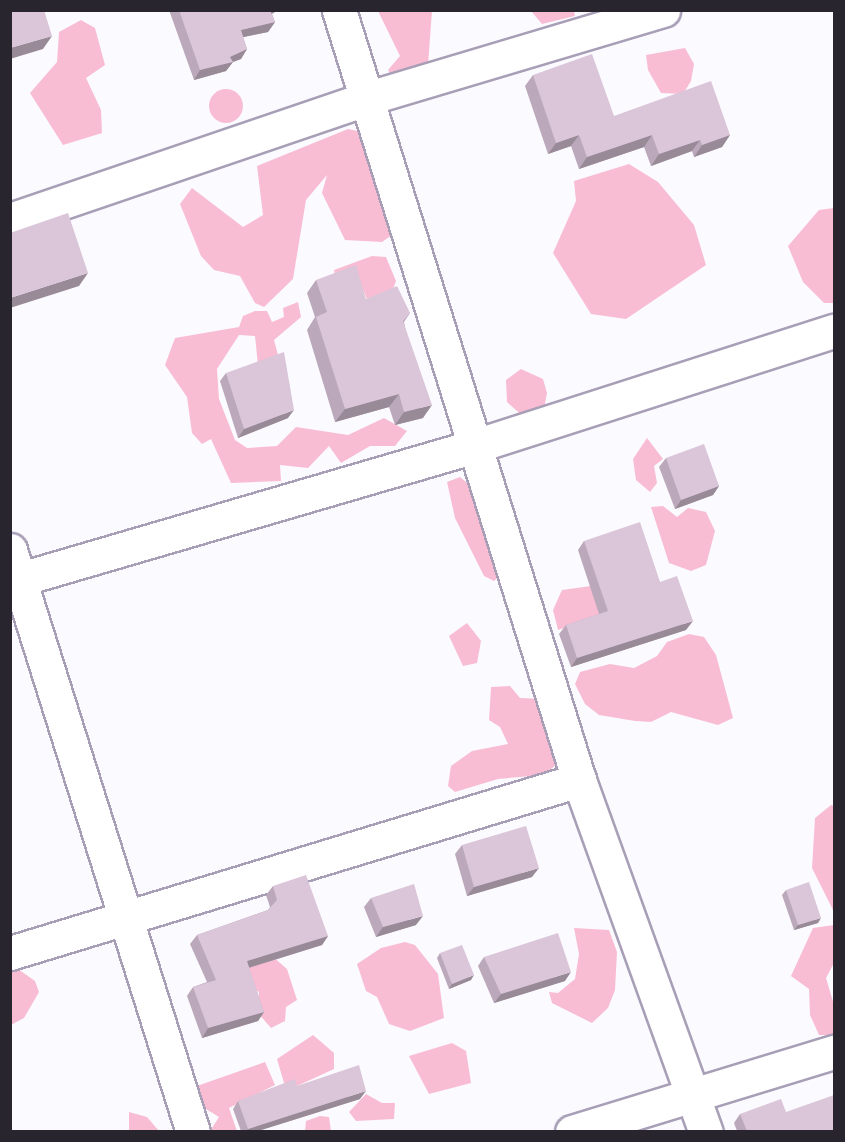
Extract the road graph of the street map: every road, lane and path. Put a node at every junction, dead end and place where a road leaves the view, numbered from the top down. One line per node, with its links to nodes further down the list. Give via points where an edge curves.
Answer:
1 (339, 10): 3 (street)
2 (663, 10): 3 (street)
3 (368, 98): 4 (street); 6 (street)
4 (10, 220)
5 (834, 331): 6 (street)
6 (475, 446): 7 (street); 8 (street)
7 (13, 571): 9 (street)
8 (579, 780): 9 (street); 12 (street)
9 (126, 918): 10 (street); 13 (street)
10 (10, 953)
11 (834, 1052): 12 (street)
12 (692, 1091): 14 (street); 15 (street)
13 (193, 1131)
14 (572, 1131)
15 (706, 1131)

